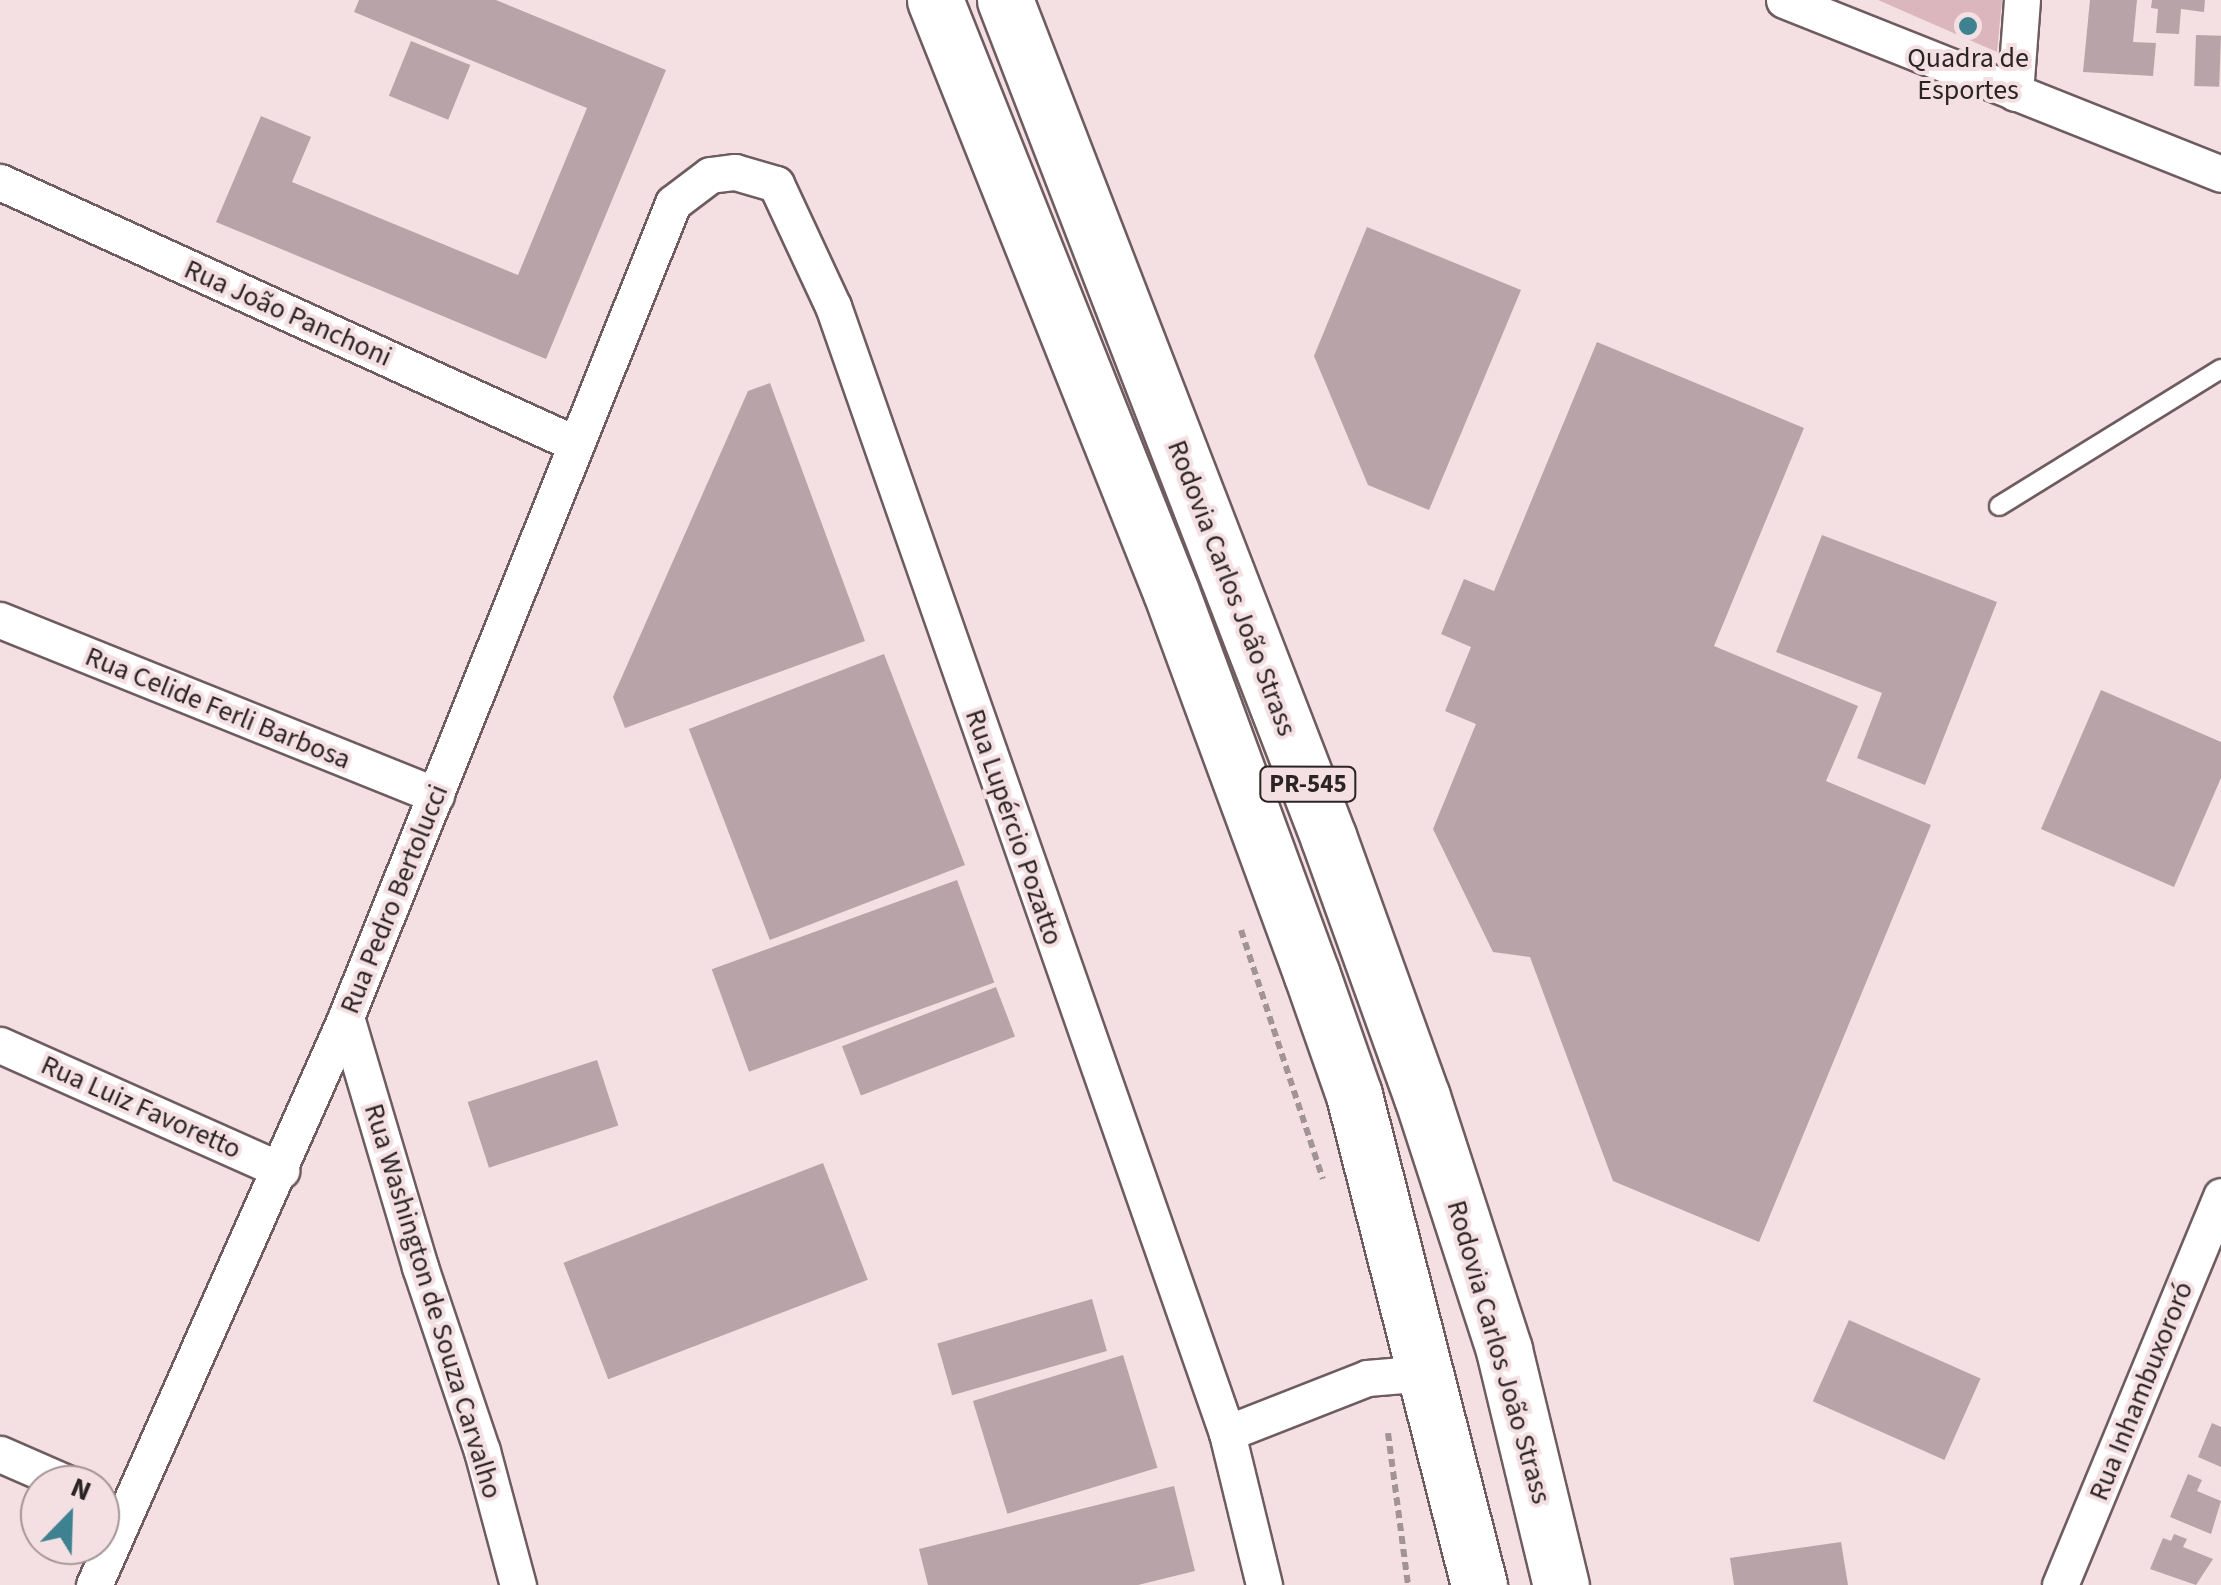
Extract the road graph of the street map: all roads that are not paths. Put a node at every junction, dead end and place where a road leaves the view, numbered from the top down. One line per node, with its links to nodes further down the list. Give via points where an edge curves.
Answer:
1 (935, 0): 18 (highway, PR-545, via 1171,592 1354,1095)
2 (1005, 0): 22 (highway, Rodovia Carlos João Strass / PR-545, via 1416,1079 1493,1312)
3 (1784, 0): 5 (street)
4 (2022, 0): 5 (street)
5 (2015, 93): 6 (street)
6 (2221, 174)
7 (0, 182): 10 (street, Rua João Panchoni)
8 (673, 203): 10 (street, Rua Pedro Bertolucci); 19 (street, Rua Lupércio Pozatto, via 710,176 735,172 776,184 832,306)
9 (2221, 369): 11 (lane)
10 (576, 444): 13 (street, Rua Pedro Bertolucci)
11 (1999, 506)
12 (0, 620): 13 (street, Rua Celide Ferli Barbosa)
13 (436, 795): 14 (street, Rua Pedro Bertolucci)
14 (346, 1017): 16 (street, Rua Pedro Bertolucci); 24 (street, Rua Washington de Souza Carvalho)
15 (0, 1044): 16 (street, Rua Luiz Favoretto)
16 (281, 1170): 23 (street, Rua Pedro Bertolucci)
17 (2221, 1196): 28 (street, Rua Inhambuxororó)
18 (1404, 1374): 19 (street); 22 (highway, via 1472,1397 1499,1420); 26 (highway, PR-545)
19 (1227, 1434): 25 (street, Rua Lupércio Pozatto)
20 (0, 1454): 21 (street)
21 (26, 1465)
22 (1532, 1466): 27 (highway, Rodovia Carlos João Strass / PR-545)
23 (120, 1492)
24 (518, 1585)
25 (1264, 1585)
26 (1478, 1585)
27 (1561, 1585)
28 (2060, 1585)

